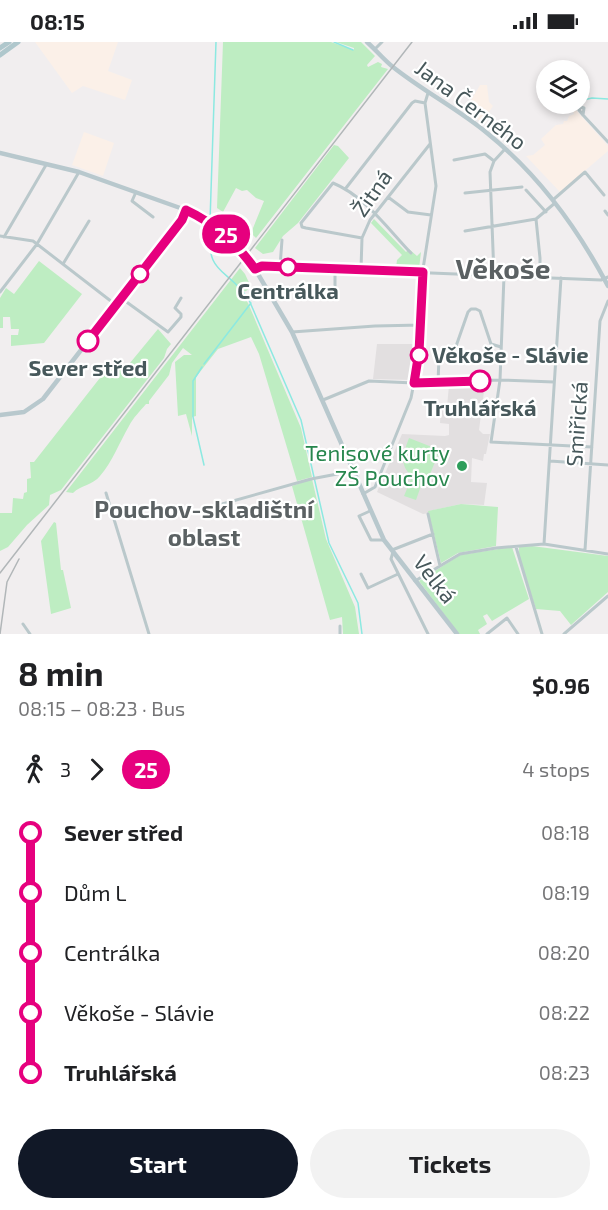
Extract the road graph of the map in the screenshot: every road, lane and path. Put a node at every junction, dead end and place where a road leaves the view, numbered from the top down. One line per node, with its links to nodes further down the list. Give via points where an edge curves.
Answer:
1 (9, 42): 5 (main road)
2 (18, 42): 7 (main road)
3 (367, 42): 6 (street, Jana Černého)
4 (382, 42): 6 (street)
5 (0, 48)
6 (374, 49): 8 (street, Jana Černého)
7 (0, 55)
8 (429, 92): 9 (street); 13 (street, Jana Černého)
9 (425, 103): 12 (street); 19 (street, via 412,103)
10 (583, 115): 11 (street)
11 (608, 142)
12 (431, 144): 24 (street, Žitná); 29 (street, via 436,181)
13 (505, 149): 16 (street); 25 (street, Jana Černého)
14 (0, 153): 17 (street)
15 (454, 160): 16 (street, Jana Černého, via 485,154)
16 (494, 161): 20 (street)
17 (47, 164): 18 (street); 35 (street)
18 (79, 172): 21 (street); 38 (street)
19 (346, 188): 28 (street); 36 (street, via 333,183 301,223)
20 (490, 191): 22 (street); 27 (street, via 524,189); 33 (street)
21 (136, 192): 26 (street); 30 (street, via 132,201)
22 (465, 193)
23 (604, 195): 25 (street, via 585,172)
24 (388, 197): 28 (street, Žitná); 29 (street, via 408,212)
25 (555, 200): 27 (street); 49 (street, Jana Černého)
26 (186, 210): 42 (street, via 215,226 237,245); 56 (street)
27 (546, 212): 31 (street)
28 (375, 215): 36 (street, Žitná); 39 (street)
29 (431, 215): 45 (street)
30 (153, 217)
31 (536, 219): 33 (street); 48 (street)
32 (88, 221): 40 (street)
33 (491, 226): 34 (street); 46 (street)
34 (465, 231)
35 (2, 236): 38 (street)
36 (362, 238): 44 (street, Žitná)
37 (282, 240): 41 (street)
38 (37, 244): 40 (street); 52 (street)
39 (411, 253)
40 (63, 264): 59 (street)
41 (280, 267): 42 (street); 43 (street)
42 (255, 269): 61 (street)
43 (335, 269): 44 (street); 55 (street)
44 (360, 270): 45 (street)
45 (423, 272): 46 (street); 60 (street)
46 (494, 276): 47 (street)
47 (504, 276): 48 (street); 62 (street)
48 (540, 278): 50 (street)
49 (606, 278): 50 (street); 53 (street, Jana Černého)
50 (561, 279): 64 (street)
51 (0, 284): 52 (street)
52 (5, 284): 54 (street)
53 (608, 286)
54 (0, 292)
55 (334, 297)
56 (122, 298): 57 (street, via 168,332 181,317 175,308); 59 (street)
57 (181, 298)
58 (608, 301): 70 (street, Smiřická, via 600,321)
59 (116, 305): 68 (street, via 43,399 24,412)
60 (421, 325): 61 (street); 65 (street)
61 (292, 332): 67 (street)
62 (501, 347): 63 (street); 66 (street, via 491,344 478,310 469,310 454,352 438,357)
63 (500, 380): 64 (street); 66 (street); 69 (street, via 491,442)
64 (554, 382): 69 (street)
65 (414, 383): 66 (street); 67 (street, via 369,381); 76 (street, via 375,486)
66 (438, 383)
67 (322, 400): 74 (street)
68 (0, 415)
69 (550, 445): 70 (street); 71 (street)
70 (592, 447): 72 (street, Smiřická)
71 (549, 461): 72 (street); 82 (street)
72 (591, 464): 73 (street); 84 (street, Smiřická)
73 (608, 465)
74 (353, 470): 76 (street); 77 (street)
75 (106, 493): 96 (street)
76 (363, 494): 78 (street)
77 (215, 506)
78 (370, 511): 81 (street); 81 (street, via 359,516 372,540)
79 (428, 514): 80 (street, Velká)
80 (432, 534): 85 (street, Velká); 87 (street, Velká)
81 (384, 540): 85 (street)
82 (544, 544): 83 (street); 84 (street)
83 (516, 546): 87 (street, via 460,554); 101 (street)
84 (585, 550): 86 (street)
85 (392, 551): 89 (street); 90 (street, Velká)
86 (608, 554)
87 (440, 566): 90 (street)
88 (361, 574): 89 (street, via 368,588)
89 (398, 574): 98 (street)
90 (415, 581): 99 (street, Velká)
91 (608, 596): 102 (street)
92 (23, 624): 95 (street)
93 (340, 626): 97 (street)
94 (488, 633): 100 (street, via 507,618)
95 (30, 634)
96 (149, 634)
97 (340, 634)
98 (428, 634)
99 (457, 634)
100 (518, 634)
101 (542, 634)
102 (564, 634)

